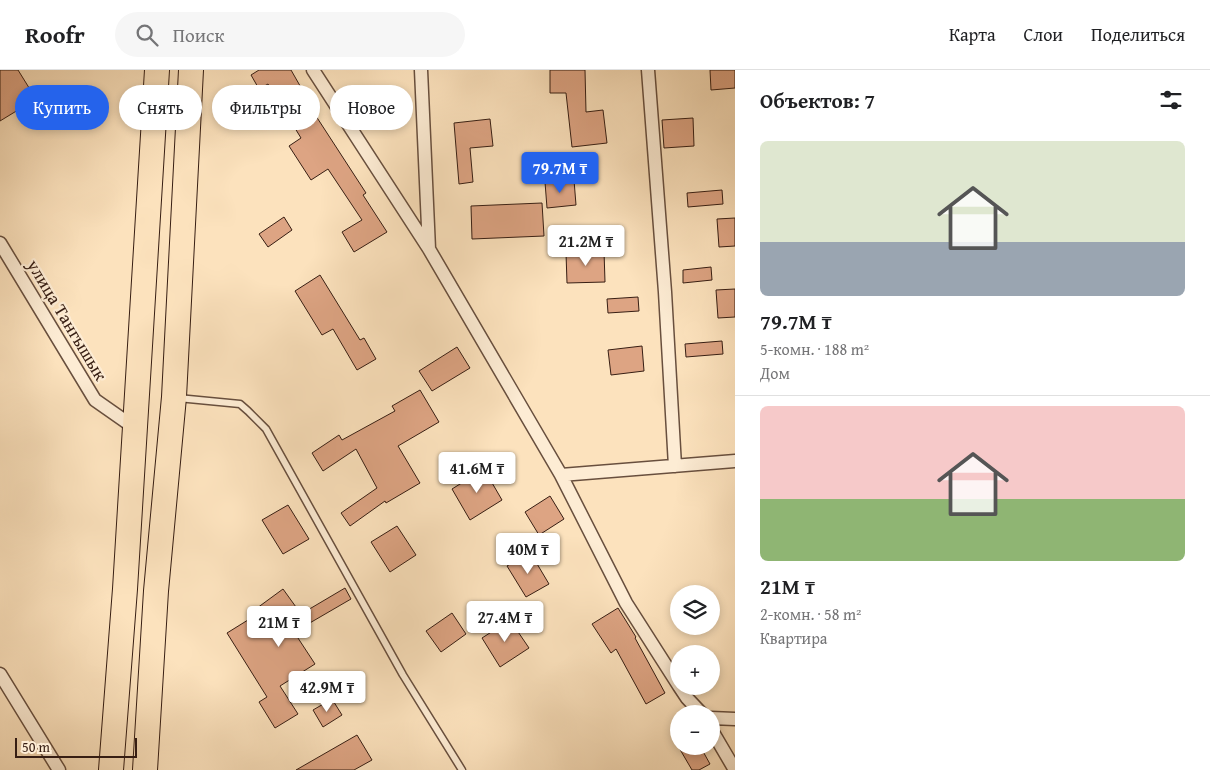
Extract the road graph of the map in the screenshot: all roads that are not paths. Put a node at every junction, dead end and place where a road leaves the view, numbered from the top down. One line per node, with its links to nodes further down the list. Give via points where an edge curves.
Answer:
1 (157, 70): 9 (highway)
2 (192, 70): 8 (highway)
3 (313, 70): 7 (street)
4 (421, 70): 7 (street)
5 (648, 70): 11 (street, via 666,292)
6 (0, 242): 9 (street, улица Тангышык, via 94,400)
7 (429, 249): 12 (street)
8 (174, 397): 22 (highway, via 156,591); 23 (lane, via 240,404 266,429 403,675)
9 (135, 428): 21 (highway)
10 (735, 461): 11 (street)
11 (675, 466): 12 (street)
12 (561, 475): 13 (street, via 626,603)
13 (670, 672)
14 (0, 674): 20 (street)
15 (685, 695): 16 (street)
16 (694, 705)
17 (720, 718): 18 (street)
18 (735, 719)
19 (720, 744): 24 (street)
20 (59, 770)
21 (112, 770)
22 (145, 770)
23 (462, 770)
24 (735, 770)

